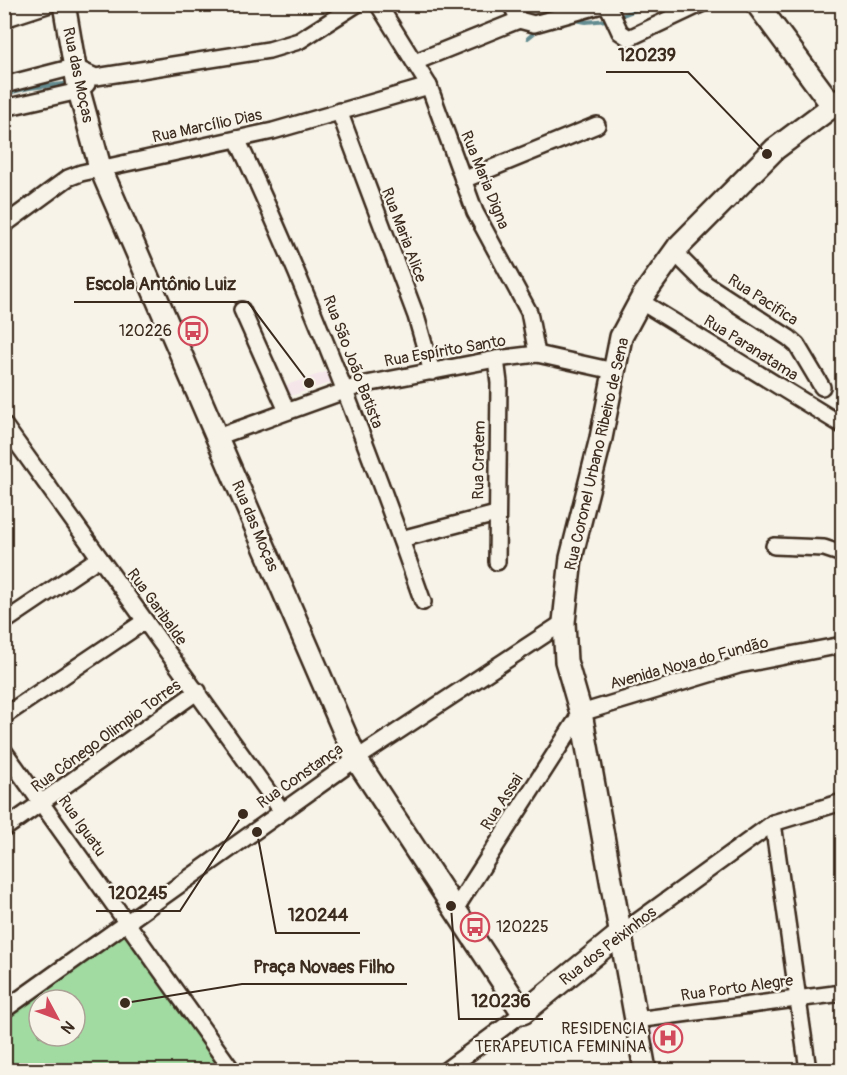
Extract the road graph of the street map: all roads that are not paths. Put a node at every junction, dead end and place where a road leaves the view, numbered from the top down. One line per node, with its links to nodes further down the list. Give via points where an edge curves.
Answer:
1 (50, 4): 9 (street)
2 (64, 4): 12 (street, Rua das Moças)
3 (357, 4): 13 (street, via 299,41 269,50)
4 (378, 4): 11 (street, Rua Maria Digna)
5 (511, 4): 10 (street)
6 (606, 4): 7 (street, via 620,32 629,38); 10 (street, via 534,24)
7 (701, 4)
8 (757, 4): 17 (street)
9 (4, 19)
10 (519, 20): 11 (street)
11 (415, 62): 15 (street, Rua Maria Digna)
12 (74, 67): 13 (street); 14 (street); 16 (street, Rua das Moças)
13 (96, 77): 16 (street)
14 (4, 85)
15 (429, 86): 19 (street, Rua Marcílio Dias); 23 (street, Rua Maria Digna)
16 (79, 91): 18 (street); 22 (street, Rua das Moças)
17 (837, 102): 25 (street, Rua Coronel Urbano Ribeiro de Sena, via 775,149)
18 (4, 108)
19 (339, 111): 21 (street, Rua Marcílio Dias); 31 (street, Rua Maria Alice, via 416,316)
20 (597, 125): 23 (street)
21 (237, 139): 22 (street, Rua Marcílio Dias); 33 (street, Rua São João Batista, via 291,253)
22 (100, 167): 24 (street, Rua Marcílio Dias, via 68,178); 37 (street, Rua das Moças)
23 (463, 180): 28 (street, Rua Maria Digna, via 475,212 530,312)
24 (5, 222)
25 (674, 252): 26 (street, Rua Coronel Urbano Ribeiro de Sena); 32 (street, Rua Pacifica, via 706,284 789,338)
26 (640, 301): 30 (street, Rua Coronel Urbano Ribeiro de Sena, via 621,337); 36 (street, Rua Paranatama)
27 (242, 310): 34 (street)
28 (537, 354): 29 (street, Rua Espírito Santo); 30 (street, Rua Espírito Santo)
29 (496, 359): 31 (street, Rua Espírito Santo); 38 (street, Rua Cratem, via 500,382)
30 (614, 370): 46 (street, Rua Coronel Urbano Ribeiro de Sena, via 571,558)
31 (432, 372): 33 (street, Rua Espírito Santo)
32 (822, 387)
33 (345, 390): 34 (street, Rua Espírito Santo); 39 (street, Rua São João Batista)
34 (287, 411): 37 (street, Rua Espírito Santo)
35 (4, 425): 42 (street, Rua Garibalde)
36 (843, 425)
37 (217, 437): 53 (street, Rua das Moças)
38 (496, 514): 39 (street); 43 (street, Rua Cratem)
39 (401, 539): 44 (street, Rua São João Batista)
40 (774, 546): 41 (street, via 824,548)
41 (843, 554)
42 (99, 558): 45 (street, Rua Garibalde); 47 (street)
43 (497, 562)
44 (423, 602)
45 (145, 621): 49 (street, Rua Garibalde); 51 (street)
46 (564, 621): 50 (street, Rua Coronel Urbano Ribeiro de Sena, via 566,661); 53 (street, Rua Constança)
47 (4, 622)
48 (843, 645): 50 (street, Avenida Nova do Fundão, via 739,665)
49 (198, 691): 55 (street, Rua Cônego Olimpio Torres); 56 (street, Rua Garibalde)
50 (581, 713): 59 (street, Rua Assai); 61 (street, Rua Coronel Urbano Ribeiro de Sena)
51 (4, 716)
52 (4, 751): 55 (street, Rua Iguatu)
53 (356, 759): 56 (street, Rua Constança); 59 (street, Rua das Moças)
54 (843, 802): 57 (street, Rua dos Peixinhos)
55 (44, 803): 58 (street, Rua Cônego Olimpio Torres); 60 (street, Rua Iguatu)
56 (282, 811): 60 (street, Rua Constança)
57 (773, 823): 61 (street, Rua dos Peixinhos); 63 (street)
58 (4, 829)
59 (454, 911): 65 (street, Rua das Moças)
60 (128, 922): 64 (street, Rua Constança); 67 (street, Rua Iguatu)
61 (620, 934): 65 (street, Rua dos Peixinhos); 66 (street, Rua Coronel Urbano Ribeiro de Sena)
62 (843, 993): 63 (street, Rua Porto Alegre)
63 (797, 998): 66 (street, Rua Porto Alegre); 70 (street)
64 (4, 1010)
65 (524, 1013): 68 (street, Rua dos Peixinhos)
66 (636, 1020): 69 (street, Rua Coronel Urbano Ribeiro de Sena)
67 (232, 1071)
68 (446, 1071)
69 (645, 1071)
70 (808, 1071)

